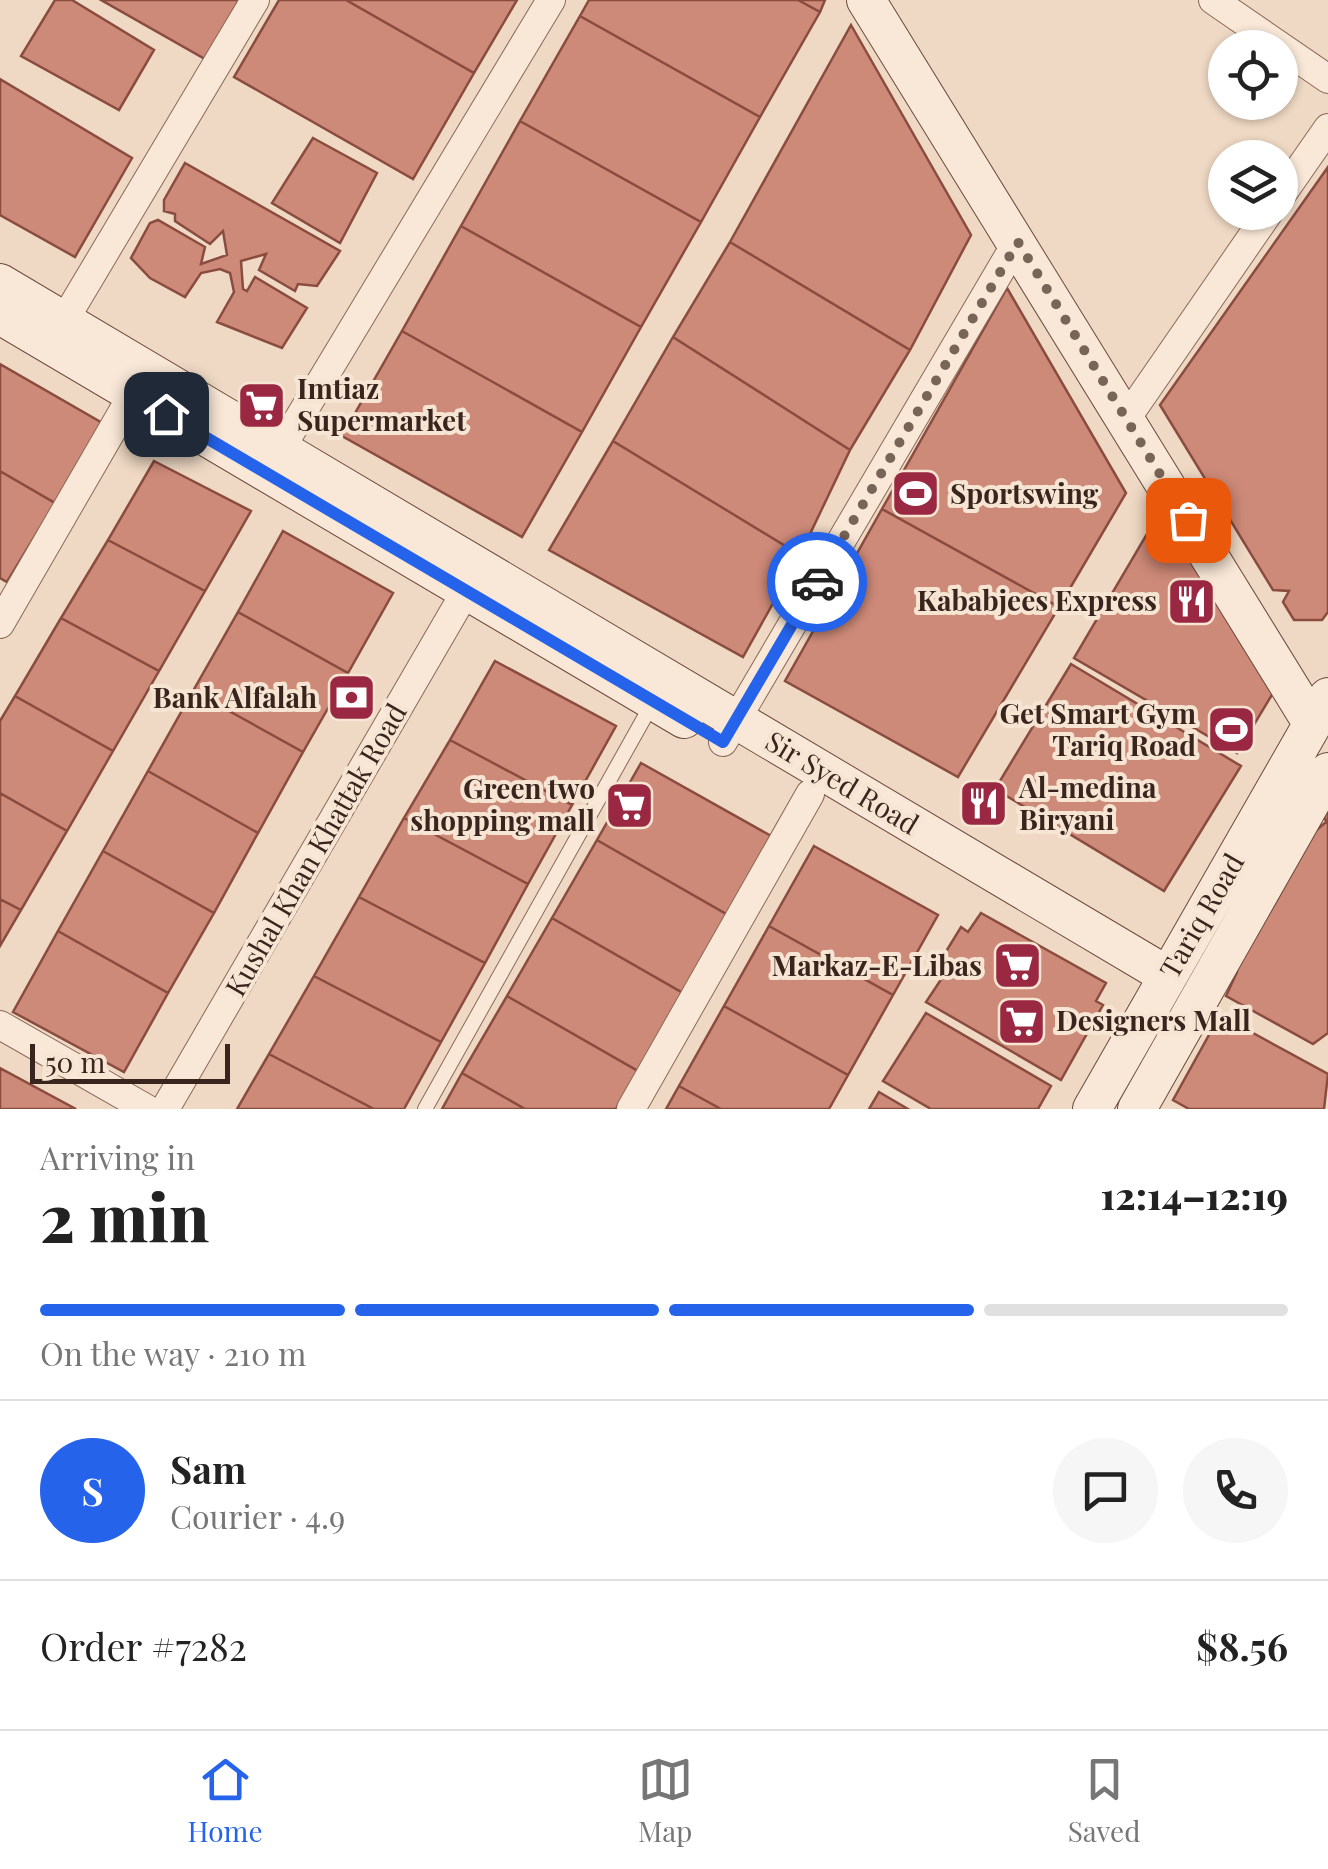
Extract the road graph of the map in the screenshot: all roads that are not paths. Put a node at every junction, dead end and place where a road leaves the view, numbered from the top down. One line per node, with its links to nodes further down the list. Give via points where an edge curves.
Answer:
1 (255, 0): 12 (street)
2 (551, 0): 15 (street)
3 (866, 0): 9 (main road)
4 (1213, 0): 5 (street)
5 (1328, 79)
6 (1328, 128): 7 (street)
7 (1298, 171)
8 (1257, 230): 14 (street)
9 (1018, 242): 14 (main road); 20 (street)
10 (0, 283): 12 (main road, Sir Syed Road)
11 (0, 315): 12 (main road, Sir Syed Road)
12 (57, 333): 13 (main road, Sir Syed Road); 15 (main road, Sir Syed Road)
13 (133, 394): 15 (main road, Sir Syed Road); 17 (street)
14 (1126, 419): 19 (main road)
15 (273, 461): 16 (main road, Sir Syed Road); 20 (main road, Sir Syed Road)
16 (466, 591): 18 (main road, Sir Syed Road); 26 (street, Kushal Khan Khattak Road)
17 (0, 624)
18 (653, 701): 20 (main road, Sir Syed Road); 27 (lane)
19 (1320, 710): 23 (main road, Tariq Road)
20 (729, 731): 22 (main road, Sir Syed Road); 23 (main road, Sir Syed Road)
21 (1328, 772): 30 (main road, Tariq Road)
22 (810, 794): 23 (main road, Sir Syed Road); 28 (street)
23 (1162, 987): 29 (main road, Tariq Road)
24 (0, 1026): 25 (street)
25 (146, 1109)
26 (166, 1109)
27 (425, 1109)
28 (631, 1109)
29 (1092, 1109)
30 (1137, 1109)

